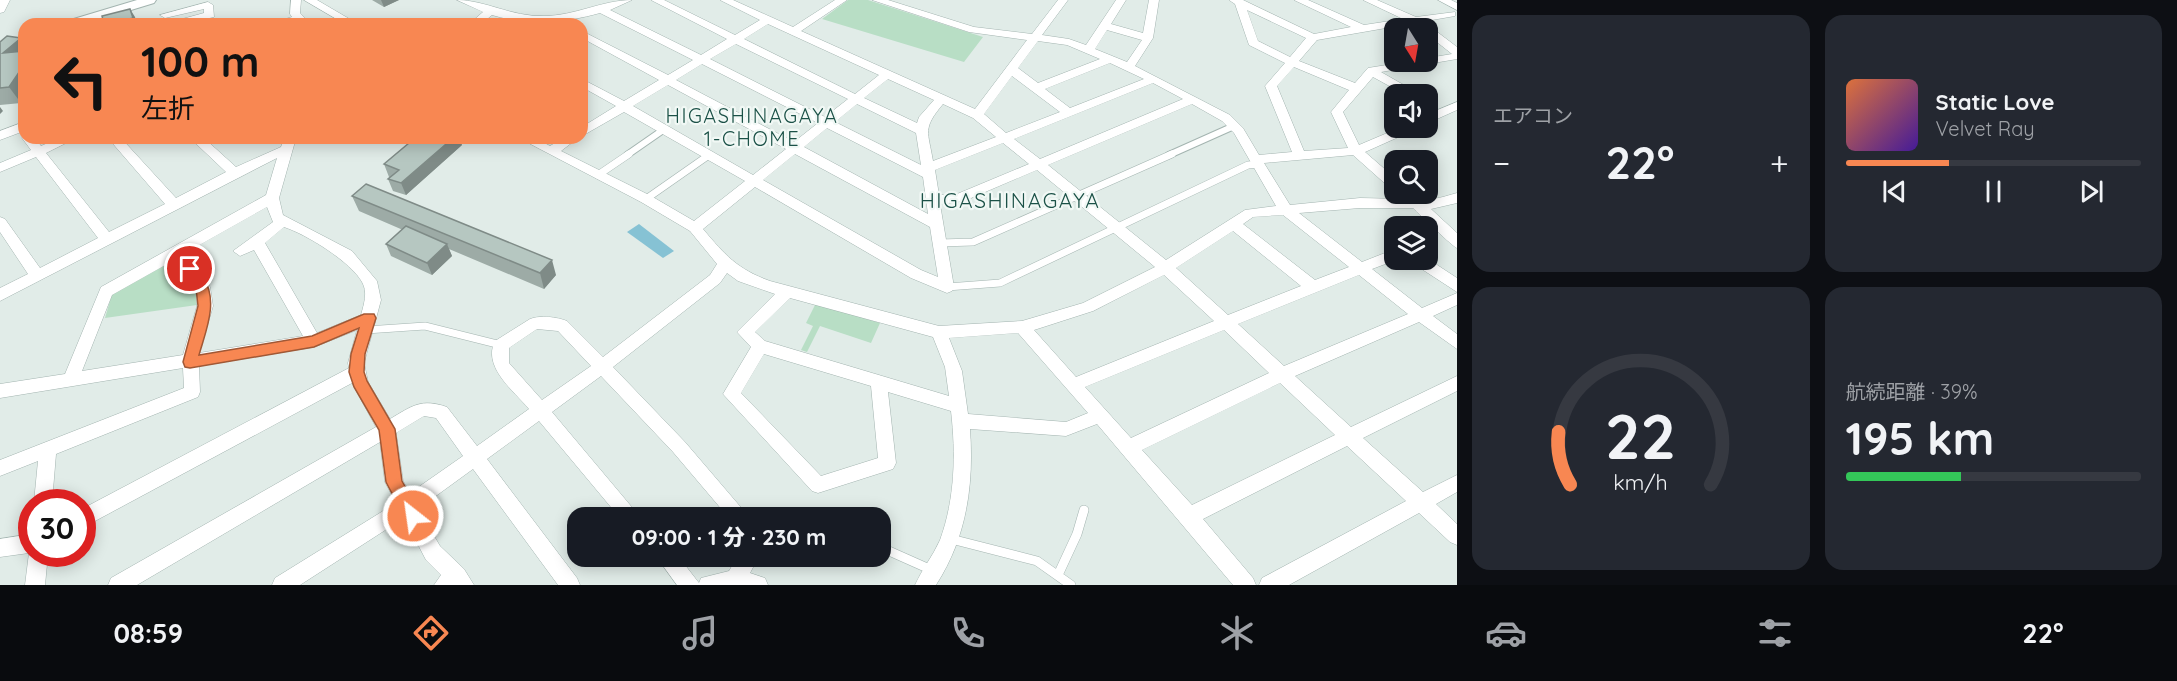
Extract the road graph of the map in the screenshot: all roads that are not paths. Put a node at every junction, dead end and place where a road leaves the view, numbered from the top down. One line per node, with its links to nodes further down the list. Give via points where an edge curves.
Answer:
1 (5, 0): 22 (street)
2 (150, 0): 25 (street)
3 (163, 0): 26 (street)
4 (296, 0): 27 (street, via 294,14)
5 (309, 0): 28 (street)
6 (462, 0): 24 (street)
7 (627, 0): 21 (street)
8 (656, 0): 44 (street)
9 (725, 0): 20 (street)
10 (755, 0): 20 (street)
11 (842, 0): 38 (street)
12 (877, 0): 39 (street, via 973,30)
13 (1063, 0): 39 (street)
14 (1121, 0): 35 (street)
15 (1154, 0): 41 (street)
16 (1299, 0): 37 (street)
17 (1368, 0): 32 (street)
18 (1443, 0): 23 (street)
19 (1237, 1): 42 (street); 50 (street, via 1253,43)
20 (741, 8): 34 (street)
21 (603, 9): 31 (street); 49 (street)
22 (0, 10)
23 (1454, 11): 33 (street)
24 (489, 12): 29 (street); 30 (street)
25 (105, 18)
26 (165, 18)
27 (299, 18)
28 (342, 18)
29 (482, 18)
30 (517, 18)
31 (573, 18)
32 (1410, 18)
33 (1428, 18)
34 (767, 20): 38 (street); 44 (street)
35 (1106, 26): 41 (street); 45 (street)
36 (1384, 26): 37 (street)
37 (1364, 29): 42 (street)
38 (792, 32): 55 (street)
39 (1036, 36): 45 (street); 52 (street)
40 (588, 37): 57 (street)
41 (1148, 38): 51 (street)
42 (1313, 38): 50 (street)
43 (1438, 38): 46 (street)
44 (736, 39): 49 (street); 62 (street)
45 (1089, 50): 47 (street)
46 (1457, 54): 48 (street)
47 (1111, 59): 51 (street); 60 (street)
48 (1438, 59)
49 (702, 60): 57 (street); 70 (street)
50 (1292, 62): 61 (street); 92 (street, via 1271,86)
51 (1129, 67): 56 (street)
52 (1011, 69): 60 (street); 69 (street)
53 (1384, 69): 54 (street)
54 (1371, 71): 58 (street); 61 (street)
55 (887, 74): 62 (street); 63 (street)
56 (1154, 79): 64 (street); 68 (street)
57 (668, 80): 66 (street); 87 (street)
58 (1394, 84)
59 (588, 85): 66 (street)
60 (1036, 88): 68 (street)
61 (1356, 88): 89 (street, via 1337,112)
62 (856, 99): 70 (street); 74 (street)
63 (941, 99): 69 (street); 74 (street, via 923,120)
64 (1193, 99): 71 (street); 94 (street)
65 (1457, 106): 67 (street)
66 (624, 107): 72 (street); 73 (street)
67 (1438, 112)
68 (1070, 113): 78 (street)
69 (977, 115): 78 (street)
70 (827, 123): 87 (street); 96 (street)
71 (1234, 126): 93 (street); 101 (lane)
72 (588, 128)
73 (663, 129): 91 (street); 99 (lane)
74 (922, 131): 96 (street)
75 (18, 132): 76 (street)
76 (0, 136)
77 (1385, 138): 89 (street)
78 (1005, 139): 94 (street); 96 (street)
79 (33, 144): 90 (street)
80 (57, 144): 90 (street)
81 (119, 144): 107 (street)
82 (203, 144): 97 (street)
83 (284, 144): 97 (street)
84 (288, 144): 102 (street)
85 (537, 144): 88 (street)
86 (563, 144): 88 (street)
87 (795, 148): 100 (street); 112 (street)
88 (551, 151): 99 (street)
89 (1356, 151): 92 (street); 98 (street)
90 (39, 152): 95 (street); 115 (street)
91 (709, 155): 100 (street); 104 (lane)
92 (1300, 156): 93 (street)
93 (1258, 162): 108 (street); 114 (lane)
94 (1039, 165): 101 (street); 105 (street, via 960,198)
95 (0, 168)
96 (929, 172): 105 (street)
97 (235, 173): 107 (street)
98 (1384, 175)
99 (598, 176): 104 (street)
100 (755, 180): 113 (street); 127 (street, via 916,274)
101 (1076, 196): 114 (street); 117 (lane, via 973,242)
102 (272, 198): 110 (street); 119 (street)
103 (1457, 198): 106 (street)
104 (646, 199): 113 (street)
105 (933, 200): 112 (street)
106 (1419, 205): 108 (street, via 1360,203); 118 (street)
107 (174, 206): 115 (street)
108 (1286, 210): 111 (street, via 1250,213); 124 (street)
109 (0, 222): 126 (street)
110 (282, 222): 116 (street); 135 (street, via 346,255 370,281 373,300)
111 (1234, 224): 123 (street); 129 (street)
112 (938, 225): 117 (street)
113 (695, 228): 122 (street)
114 (1117, 229): 123 (street); 127 (lane, via 1000,283)
115 (108, 240): 126 (street)
116 (256, 242): 120 (street); 138 (street)
117 (940, 243): 127 (street)
118 (1457, 243)
119 (178, 251): 142 (street, via 203,287 205,306); 146 (street, via 106,291)
120 (240, 251)
121 (1384, 259): 124 (street)
122 (725, 264): 130 (street, via 743,277); 143 (street, via 715,279)
123 (1165, 268): 134 (street); 136 (street, via 1088,307)
124 (1361, 268): 129 (street); 133 (street)
125 (1434, 270): 128 (street)
126 (38, 276): 131 (street)
127 (947, 286)
128 (1457, 286)
129 (1313, 287): 134 (street)
130 (789, 290): 137 (street); 141 (street, via 745,332)
131 (0, 295)
132 (1457, 299): 133 (street)
133 (1421, 315): 139 (street); 145 (street)
134 (1225, 323): 145 (street); 149 (street)
135 (367, 324): 138 (street); 140 (lane, via 425,326); 144 (street)
136 (1022, 327): 137 (street); 149 (street)
137 (939, 332): 152 (street, via 953,368)
138 (314, 341): 142 (street)
139 (1457, 343)
140 (501, 345): 143 (street, via 535,323 562,325); 151 (street, via 501,365)
141 (760, 346): 147 (street); 147 (street, via 731,394 818,485 887,463)
142 (190, 362): 146 (street); 157 (street, via 192,392)
143 (601, 367): 151 (street); 165 (street)
144 (357, 372): 154 (street); 167 (street)
145 (1281, 375): 155 (street); 156 (street)
146 (71, 379): 150 (street)
147 (879, 382): 152 (street)
148 (1457, 382): 155 (street)
149 (1073, 386): 153 (street)
150 (0, 391)
151 (540, 411): 158 (street); 164 (street)
152 (961, 414): 153 (street, via 1066,429); 170 (street, via 962,493)
153 (1100, 416): 156 (street)
154 (387, 429): 158 (street, via 422,409 441,412); 163 (street, via 394,482); 182 (street)
155 (1348, 437): 162 (street); 168 (street)
156 (1129, 448): 168 (street)
157 (48, 449): 159 (street); 161 (street)
158 (476, 456): 163 (street); 184 (street)
159 (0, 468)
160 (1457, 483): 162 (street)
161 (44, 489)
162 (1420, 503): 169 (street); 190 (street)
163 (407, 506): 180 (street); 183 (street)
164 (623, 507)
165 (731, 507)
166 (1084, 510): 177 (lane)
167 (96, 512)
168 (1189, 516): 189 (street)
169 (1457, 536)
170 (951, 539): 177 (lane, via 1037,561); 178 (street)
171 (18, 545): 172 (street)
172 (0, 548)
173 (891, 554): 178 (lane)
174 (37, 567): 181 (street)
175 (674, 567): 185 (street)
176 (743, 567): 179 (street)
177 (1058, 575): 188 (lane)
178 (930, 578)
179 (735, 579): 186 (street); 187 (street)
180 (455, 582)
181 (35, 585)
182 (118, 585)
183 (282, 585)
184 (570, 585)
185 (690, 585)
186 (708, 585)
187 (758, 585)
188 (1071, 585)
189 (1246, 585)
190 (1269, 585)

